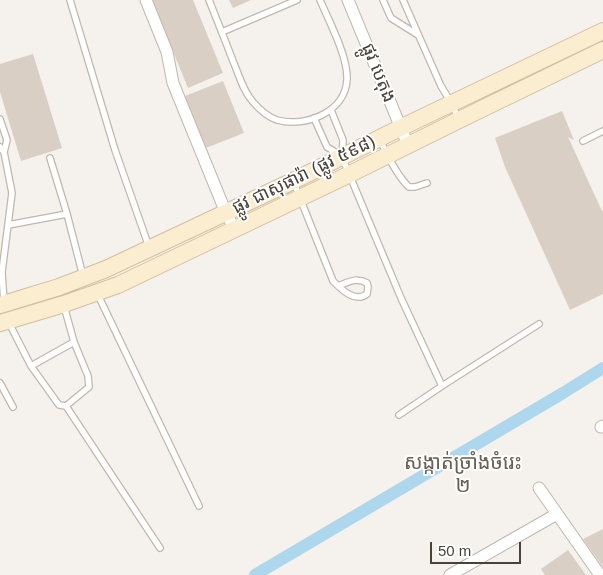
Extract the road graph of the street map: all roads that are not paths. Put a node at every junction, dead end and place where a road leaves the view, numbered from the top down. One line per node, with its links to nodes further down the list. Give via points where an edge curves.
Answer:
1 (70, 0): 35 (lane, via 115,150)
2 (146, 0): 31 (street, via 167,52 173,83)
3 (209, 0): 9 (lane)
4 (297, 0): 9 (lane)
5 (320, 0): 14 (lane, via 347,68 344,93)
6 (348, 0): 18 (street, ផ្លូវ បេតុង)
7 (383, 0): 11 (lane, via 391,18)
8 (403, 0): 11 (lane)
9 (222, 32): 15 (lane, via 246,94 262,111 289,122)
10 (603, 32): 13 (main road, ផ្លូវ ជាសុផារ៉ា (ផ្លូវ ៥៩៨))
11 (418, 35): 13 (lane)
12 (603, 50): 17 (main road, ផ្លូវ ជាសុផារ៉ា (ផ្លូវ ៥៩៨))
13 (452, 104): 17 (lane); 18 (main road, ផ្លូវ ជាសុផារ៉ា (ផ្លូវ ៥៩៨))
14 (331, 110): 15 (lane); 25 (lane, via 343,140)
15 (314, 118): 25 (lane, via 327,147)
16 (0, 119): 23 (lane, via 7,140)
17 (459, 120): 22 (main road, ផ្លូវ ជាសុផារ៉ា (ផ្លូវ ៥៩៨))
18 (400, 128): 20 (main road, ផ្លូវ ជាសុផារ៉ា (ផ្លូវ ៥៩៨)); 22 (street, ផ្លូវ បេតុង)
19 (603, 132): 21 (lane)
20 (380, 138): 24 (lane); 25 (main road, ផ្លូវ ជាសុផារ៉ា (ផ្លូវ ៥៩៨))
21 (583, 142)
22 (408, 145): 24 (main road, ផ្លូវ ជាសុផារ៉ា (ផ្លូវ ៥៩៨))
23 (2, 150): 33 (lane, via 12,193)
24 (387, 155): 27 (main road, ផ្លូវ ជាសុផារ៉ា (ផ្លូវ ៥៩៨)); 29 (lane, via 409,187)
25 (342, 156): 27 (lane); 28 (main road, ផ្លូវ ជាសុផារ៉ា (ផ្លូវ ៥៩៨))
26 (50, 158): 32 (lane)
27 (350, 174): 30 (main road, ផ្លូវ ជាសុផារ៉ា (ផ្លូវ ៥៩៨)); 47 (lane, via 401,298)
28 (293, 181): 30 (lane); 31 (main road, ផ្លូវ ជាសុផារ៉ា (ផ្លូវ ៥៩៨))
29 (427, 183)
30 (300, 199): 34 (main road, ផ្លូវ ជាសុផារ៉ា (ផ្លូវ ៥៩៨)); 37 (lane)
31 (226, 212): 34 (street); 35 (main road, ផ្លូវ ជាសុផារ៉ា (ផ្លូវ ៥៩៨))
32 (67, 214): 33 (lane); 36 (lane)
33 (8, 225): 40 (lane)
34 (235, 230): 39 (main road, ផ្លូវ ជាសុផារ៉ា (ផ្លូវ ៥៩៨))
35 (150, 249): 36 (main road, ផ្លូវ ជាសុផារ៉ា (ផ្លូវ ៥៩៨))
36 (83, 278): 38 (main road, ផ្លូវ ជាសុផារ៉ា (ផ្លូវ ៥៩៨))
37 (338, 286): 37 (lane, via 362,280 367,283 367,294 356,297)
38 (59, 287): 40 (main road, ផ្លូវ ជាសុផារ៉ា (ផ្លូវ ៥៩៨)); 41 (lane)
39 (97, 293): 41 (main road, ផ្លូវ ជាសុផារ៉ា (ផ្លូវ ៥៩៨)); 52 (lane)
40 (2, 304): 42 (lane)
41 (64, 304): 42 (main road, ផ្លូវ ជាសុផារ៉ា (ផ្លូវ ៥៩៨)); 44 (lane)
42 (4, 322): 45 (lane)
43 (539, 324): 47 (lane)
44 (74, 342): 45 (lane); 48 (lane, via 88,376 89,387)
45 (31, 366): 48 (lane, via 58,405)
46 (0, 383): 49 (lane)
47 (442, 386): 50 (lane)
48 (66, 406): 54 (lane)
49 (13, 407)
50 (399, 415)
51 (539, 488): 53 (street)
52 (199, 506)
53 (557, 514): 55 (street); 56 (street)
54 (160, 548)
55 (450, 575)
56 (600, 575)

